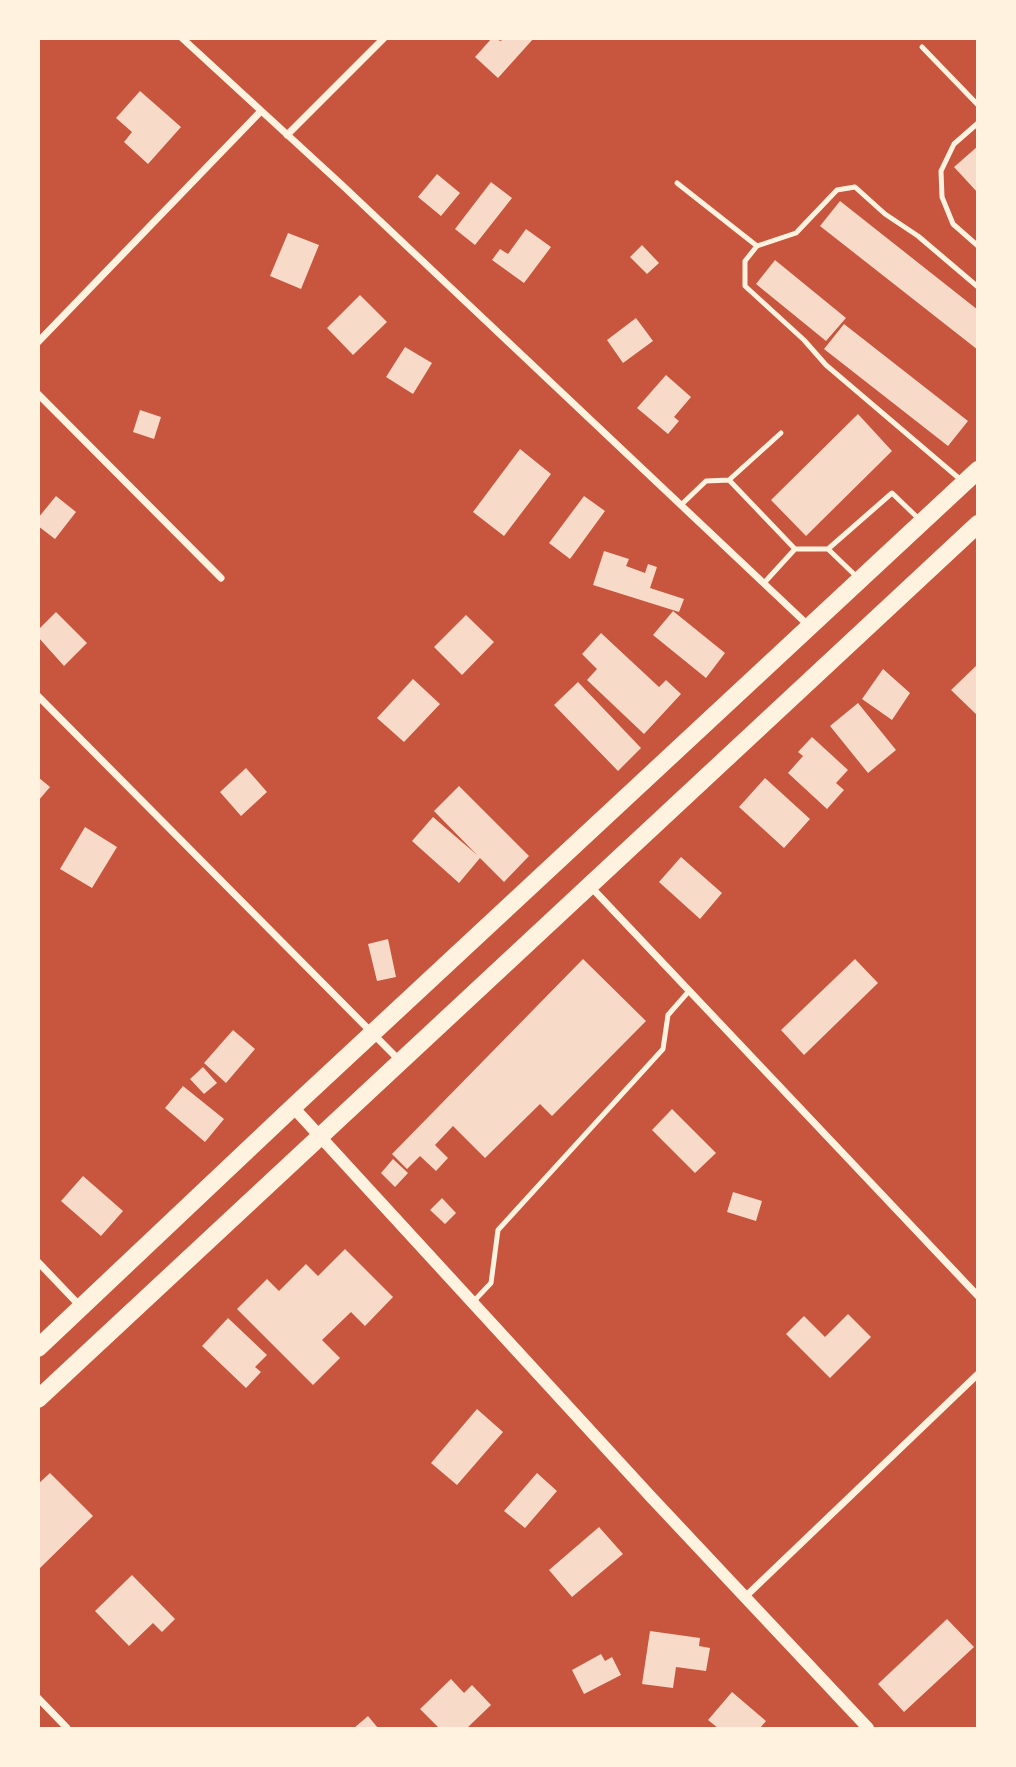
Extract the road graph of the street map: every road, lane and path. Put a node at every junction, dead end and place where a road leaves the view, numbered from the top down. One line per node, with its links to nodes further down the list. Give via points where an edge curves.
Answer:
1 (182, 38): 5 (street)
2 (384, 38): 7 (street)
3 (922, 47): 4 (lane)
4 (978, 105)
5 (261, 111): 7 (street); 12 (street)
6 (978, 123): 10 (lane, via 954,144 942,171 942,197 953,224)
7 (287, 135): 17 (street)
8 (677, 183): 9 (lane)
9 (757, 246): 11 (lane, via 796,233 837,190 855,187); 15 (lane, via 745,261 745,286 826,365)
10 (978, 246)
11 (978, 287)
12 (38, 342)
13 (38, 394): 22 (street)
14 (781, 433): 16 (lane)
15 (971, 476): 18 (main road)
16 (729, 480): 17 (lane, via 706,481); 20 (lane)
17 (681, 505): 24 (street)
18 (922, 522): 21 (lane, via 892,493); 23 (main road)
19 (978, 524): 27 (main road)
20 (795, 549): 21 (lane); 24 (lane)
21 (828, 549): 23 (lane)
22 (221, 578)
23 (860, 580): 25 (main road)
24 (764, 583): 25 (street)
25 (810, 626): 29 (main road)
26 (38, 696): 29 (street)
27 (589, 885): 28 (street); 30 (main road)
28 (689, 991): 34 (street); 35 (lane, via 668,1015 663,1049 498,1230 491,1283)
29 (372, 1033): 30 (street); 31 (main road)
30 (400, 1061): 32 (main road)
31 (293, 1107): 32 (street); 36 (main road)
32 (319, 1136): 35 (street); 39 (main road)
33 (38, 1262): 36 (street)
34 (978, 1296)
35 (473, 1302): 40 (street)
36 (81, 1307): 37 (main road)
37 (38, 1348)
38 (978, 1374): 40 (street)
39 (38, 1399)
40 (745, 1597): 43 (street)
41 (38, 1698): 42 (street)
42 (67, 1728)
43 (868, 1728)

